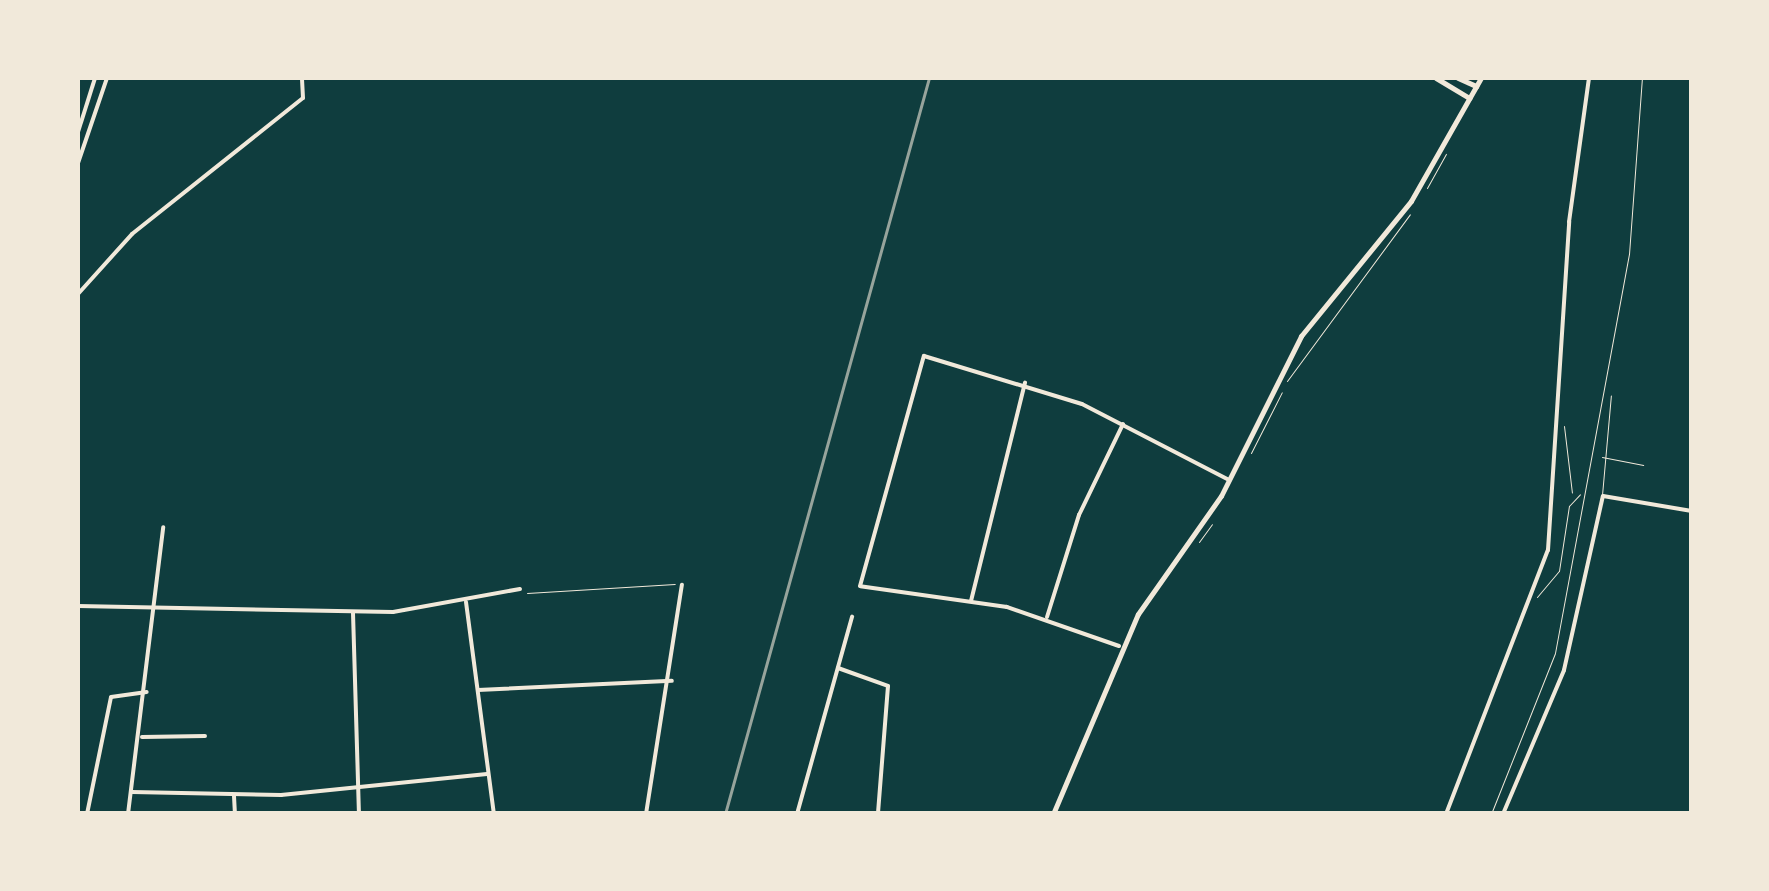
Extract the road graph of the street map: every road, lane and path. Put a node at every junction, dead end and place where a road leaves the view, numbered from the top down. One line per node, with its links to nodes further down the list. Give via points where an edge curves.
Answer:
1 (95, 78): 11 (street)
2 (107, 78): 13 (street)
3 (302, 78): 14 (street, via 303,98 132,234)
4 (1436, 78): 10 (main road)
5 (1458, 78): 9 (main road)
6 (1481, 78): 9 (main road)
7 (1589, 78): 18 (street, via 1569,222)
8 (1642, 78): 60 (path, via 1628,254 1550,671)
9 (1476, 86): 10 (main road)
10 (1469, 98): 22 (main road, via 1389,232 1301,336)
11 (78, 132)
12 (1450, 142): 20 (path, via 1414,209 1298,362)
13 (78, 163)
14 (78, 294)
15 (1025, 383): 17 (street); 33 (street); 33 (street, via 924,356 860,586)
16 (1611, 395): 19 (lane)
17 (1123, 424): 22 (street); 38 (street, via 1079,515)
18 (1561, 424): 23 (path); 59 (street, via 1544,566 1520,604)
19 (1601, 456): 21 (lane); 24 (lane)
20 (1242, 464)
21 (1643, 465)
22 (1228, 480): 39 (main road)
23 (1572, 493)
24 (1602, 496): 25 (street); 31 (path, via 1571,498 1559,571); 61 (street, via 1564,670)
25 (1692, 511)
26 (1212, 518): 28 (path)
27 (163, 527): 35 (street)
28 (1192, 549)
29 (682, 585): 30 (path); 41 (street)
30 (520, 589): 32 (street)
31 (1535, 599)
32 (466, 602): 36 (street); 42 (street)
33 (971, 602): 38 (street)
34 (78, 606): 35 (street)
35 (154, 607): 36 (street); 43 (street)
36 (353, 613): 47 (street)
37 (852, 617): 40 (street)
38 (1048, 617): 39 (street)
39 (1119, 646): 58 (main road)
40 (838, 668): 56 (street); 57 (street, via 888,686)
41 (672, 681): 42 (street); 55 (street)
42 (478, 690): 46 (street)
43 (147, 692): 45 (street); 50 (street, via 111,698)
44 (205, 736): 45 (street)
45 (142, 737): 48 (street)
46 (487, 774): 47 (street); 54 (street)
47 (358, 790): 49 (street); 53 (street)
48 (132, 792): 49 (street); 51 (street)
49 (234, 796): 52 (street)
50 (86, 814)
51 (128, 814)
52 (234, 814)
53 (358, 814)
54 (494, 814)
55 (646, 814)
56 (798, 814)
57 (878, 814)
58 (1052, 814)
59 (1446, 814)
60 (1491, 814)
61 (1503, 814)

